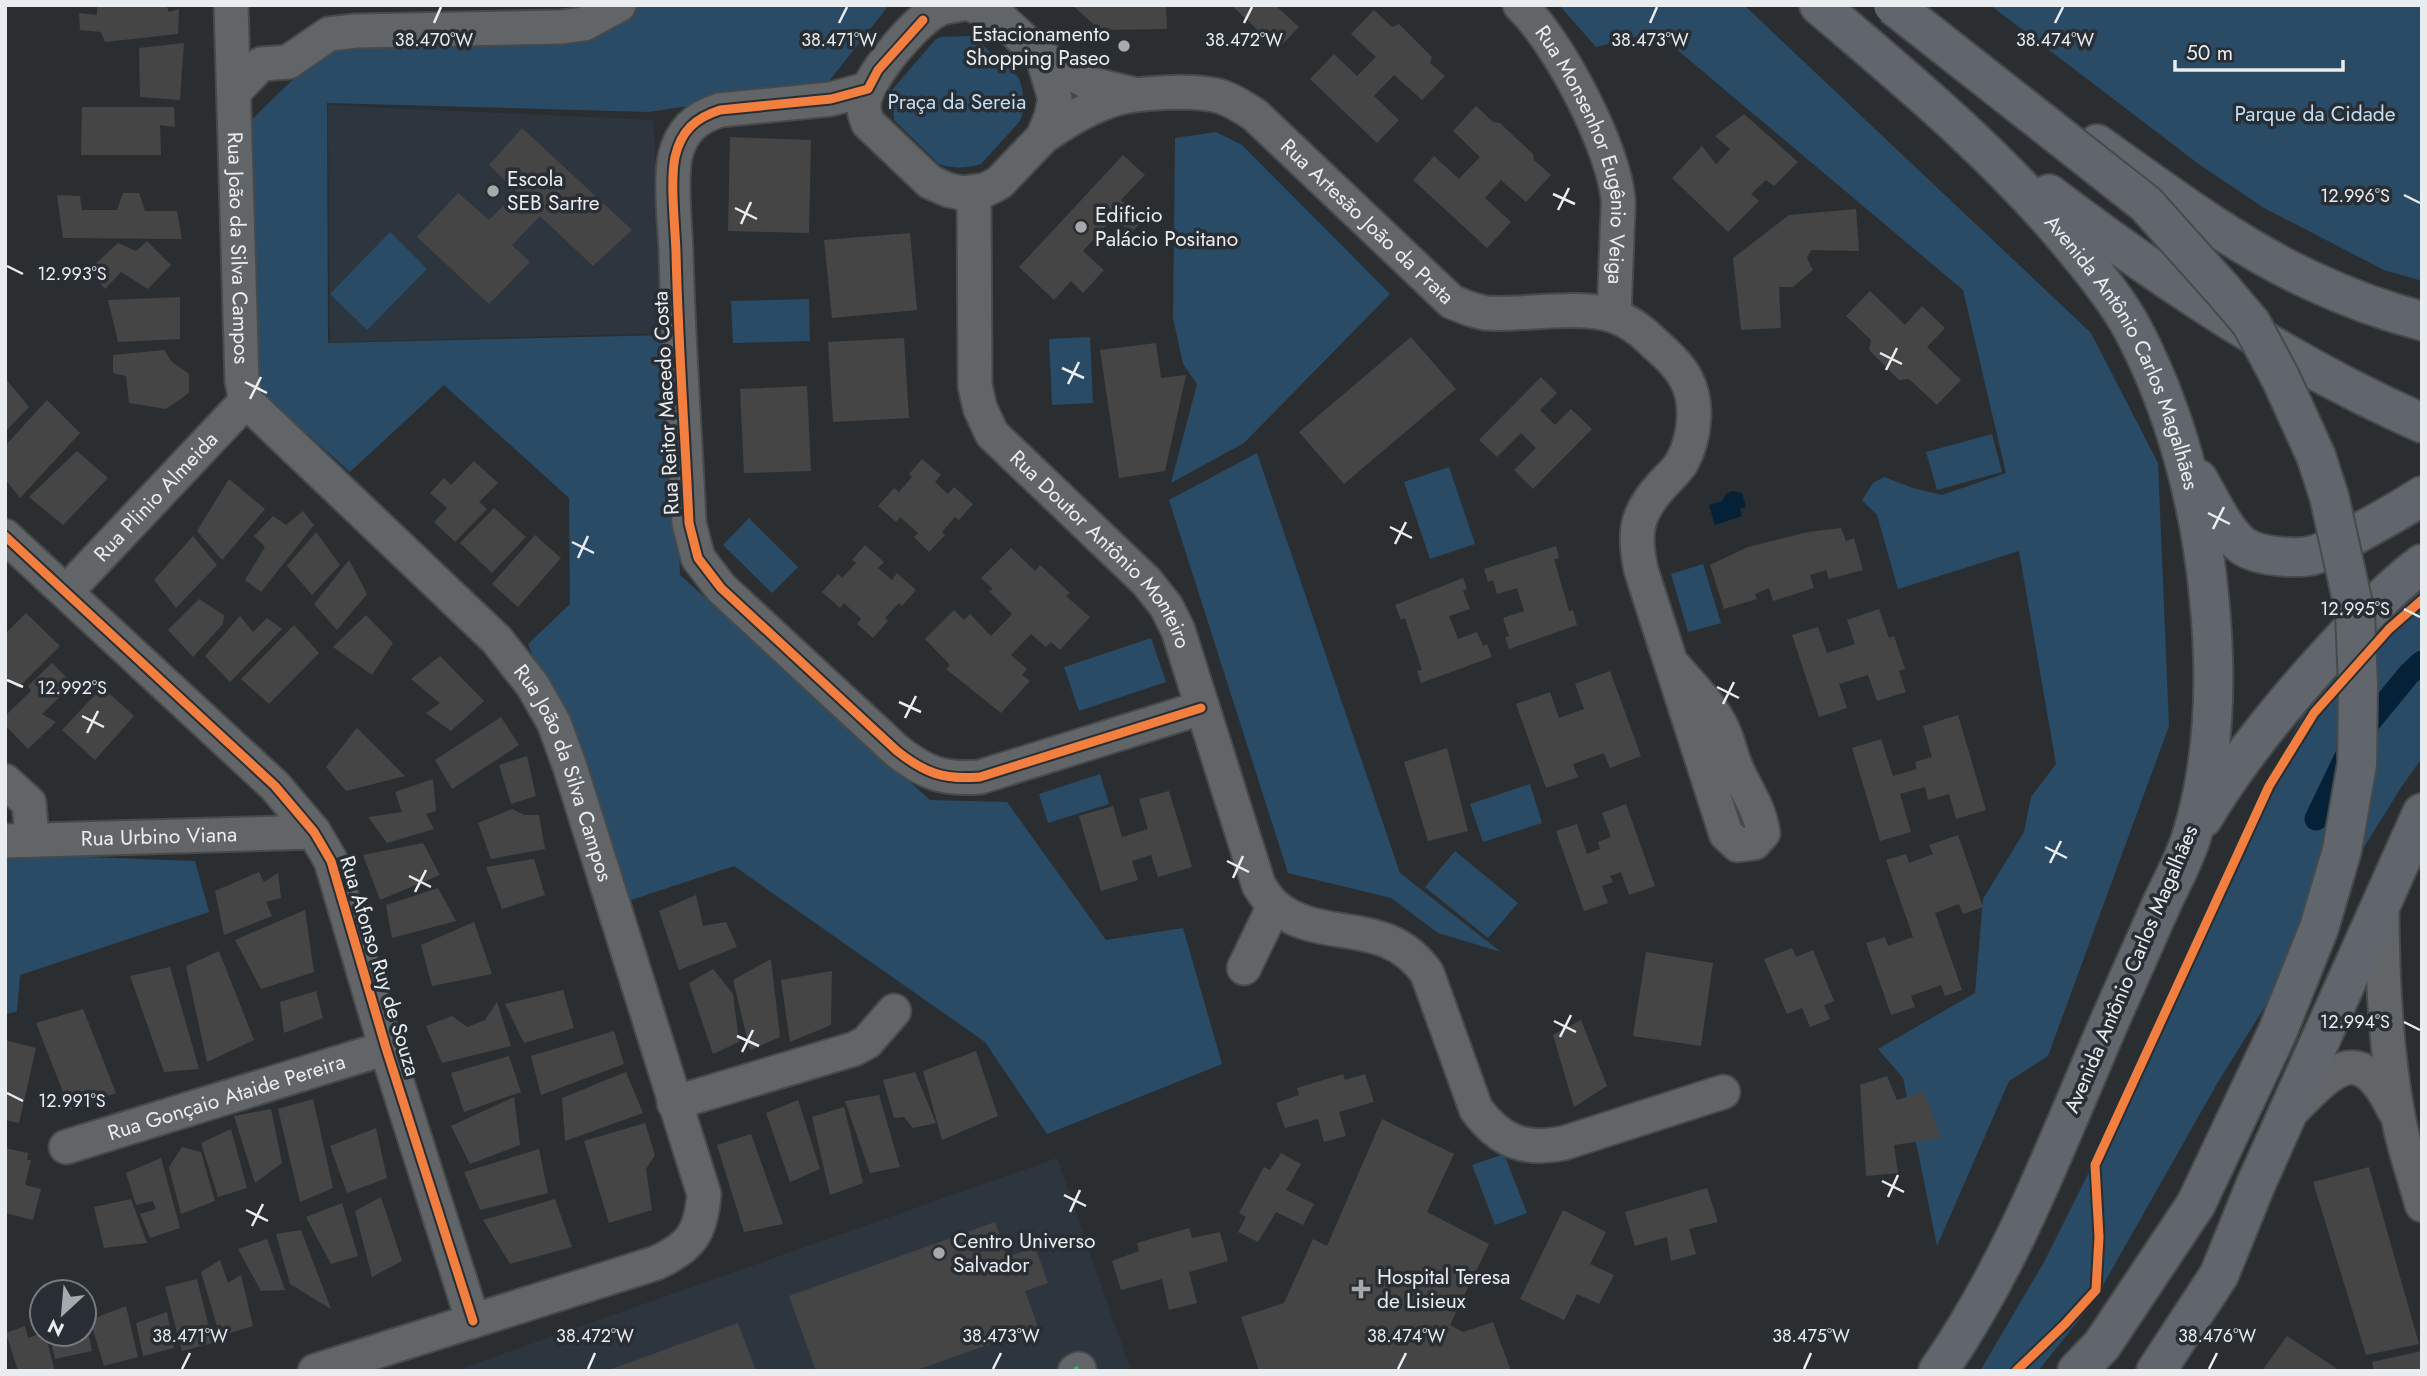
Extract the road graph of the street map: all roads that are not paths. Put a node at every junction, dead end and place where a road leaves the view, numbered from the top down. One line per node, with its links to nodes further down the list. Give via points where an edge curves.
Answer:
1 (231, 5): 10 (street, Rua João da Silva Campos)
2 (619, 5): 12 (street, via 584,24 561,27 329,34 288,62)
3 (958, 5): 9 (street)
4 (1520, 5): 19 (street, Rua Monsenhor Eugênio Veiga, via 1552,43 1570,74 1612,167 1618,200)
5 (1819, 5): 16 (main road, Avenida Antônio Carlos Magalhães)
6 (1893, 5): 49 (main road, bridge, via 2146,204 2251,323 2298,413 2329,495 2355,613 2357,765 2342,850 2319,928 2277,1033 2196,1204 2102,1345)
7 (1914, 5): 20 (main road, via 2068,125 2256,251 2311,281)
8 (986, 8): 11 (street, Rua Artesão João da Prata)
9 (928, 12): 13 (street, via 878,70)
10 (232, 44): 12 (street); 14 (street, Rua João da Silva Campos)
11 (1043, 58): 15 (street, Rua Artesão João da Prata, via 1091,84); 17 (street, via 1055,100)
12 (261, 64): 14 (street)
13 (868, 89): 18 (street, via 863,104 868,123 929,182); 29 (street, Rua Reitor Macedo Costa, via 831,99 720,110 702,116 688,127 675,157 689,523 698,558 721,588 897,751 938,776 980,777)
14 (234, 92): 21 (street, Rua João da Silva Campos)
15 (1133, 94): 17 (street, Rua Artesão João da Prata, via 1066,121); 19 (street, Rua Artesão João da Prata, via 1198,93 1237,103 1452,302 1485,313)
16 (1966, 132): 22 (main road, via 2118,246 2291,358); 23 (main road, Avenida Antônio Carlos Magalhães, via 2048,216 2129,323 2159,386)
17 (1043, 137): 18 (street, via 999,183)
18 (974, 193): 29 (street, Rua Doutor Antônio Monteiro, via 975,386 980,408 992,434 1124,558 1166,606)
19 (1614, 316): 28 (street, via 1644,334 1676,363 1692,398 1689,448 1681,465 1647,502 1637,533 1641,570)
20 (2422, 321)
21 (246, 401): 27 (street, Rua Plinio Almeida); 41 (street, Rua João da Silva Campos, via 497,640 533,687 554,723 570,766)
22 (2422, 423)
23 (2183, 457): 24 (main road, via 2232,535 2254,552 2296,557 2319,554); 33 (main road, Avenida Antônio Carlos Magalhães, via 2207,569 2212,626 2209,743)
24 (2422, 496)
25 (5, 536): 27 (street, Rua Afonso Ruy de Souza)
26 (2422, 564): 33 (main road, via 2365,615 2318,666 2243,757)
27 (66, 592): 32 (street, Rua Afonso Ruy de Souza, via 275,786)
28 (1674, 666)
29 (1202, 708): 36 (street, Rua Doutor Antônio Monteiro, via 1259,886)
30 (5, 781): 34 (street, via 29,803)
31 (2422, 813): 35 (main road)
32 (314, 832): 34 (street, Rua Urbino Viana); 39 (street, Rua Afonso Ruy de Souza, via 331,861)
33 (2190, 839): 48 (main road, Avenida Antônio Carlos Magalhães, via 2024,1218 1994,1281)
34 (19, 840)
35 (2382, 905): 42 (main road); 43 (street, via 2385,1013)
36 (1274, 906): 37 (street); 40 (street, via 1311,924 1376,936 1416,957 1427,973 1476,1109 1487,1124 1524,1145 1542,1148 1564,1143)
37 (1244, 968)
38 (894, 1011): 41 (street, via 879,1032 854,1049)
39 (386, 1048): 44 (street, Rua Gonçaio Ataide Pereira); 46 (street, Rua Afonso Ruy de Souza)
40 (1723, 1092)
41 (674, 1103): 46 (street, Rua João da Silva Campos, via 704,1194 702,1216 693,1237 678,1252 656,1263)
42 (2288, 1115): 43 (street, via 2335,1070 2350,1066 2373,1078); 50 (main road, via 2219,1275)
43 (2398, 1119): 45 (street)
44 (66, 1147)
45 (2422, 1205)
46 (473, 1321): 47 (street, Rua João da Silva Campos)
47 (315, 1371)
48 (1938, 1371)
49 (2077, 1371)
50 (2156, 1371)

